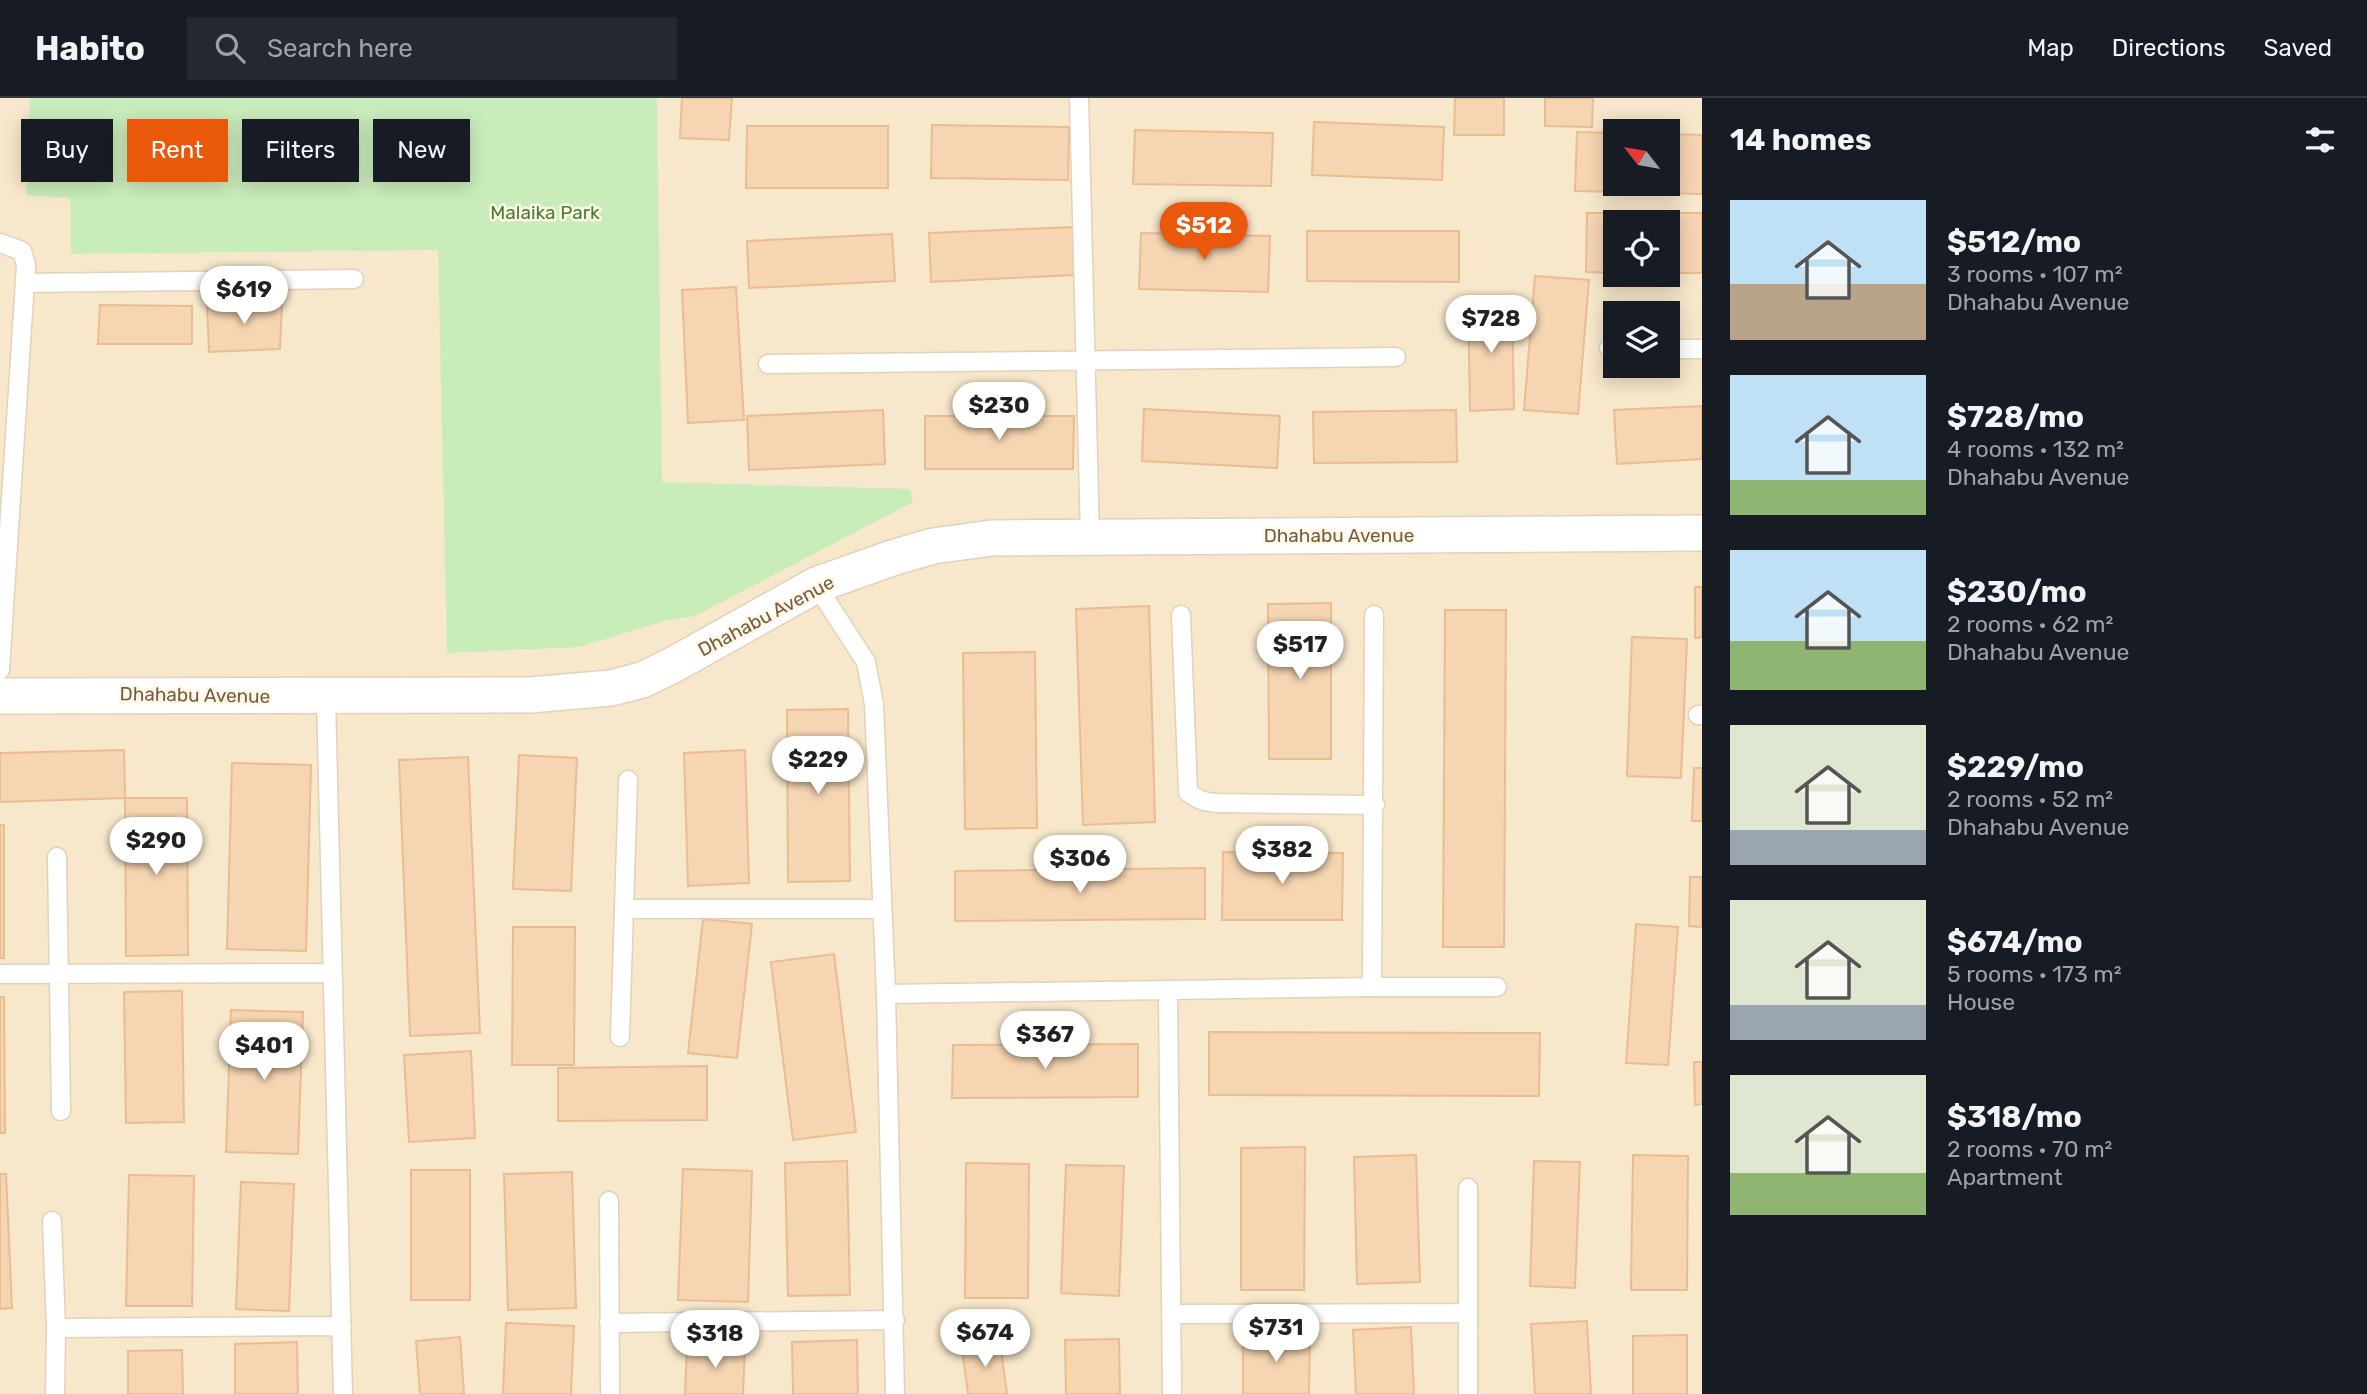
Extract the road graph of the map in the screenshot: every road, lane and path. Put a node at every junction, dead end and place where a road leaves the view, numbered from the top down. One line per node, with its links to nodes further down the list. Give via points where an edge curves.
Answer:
1 (1079, 98): 8 (lane)
2 (0, 243): 4 (lane, via 22,251)
3 (354, 279): 4 (lane)
4 (24, 283): 15 (lane)
5 (1680, 349): 6 (lane)
6 (1702, 349)
7 (1396, 357): 8 (lane)
8 (1086, 360): 9 (lane); 11 (lane)
9 (768, 364)
10 (1702, 533): 11 (street, Dhahabu Avenue)
11 (1090, 537): 12 (street, Dhahabu Avenue, via 992,538 933,547)
12 (816, 585): 17 (street, Dhahabu Avenue, via 673,665 611,688 530,695); 22 (lane, via 866,662 871,684)
13 (1181, 615): 19 (lane, via 1188,792 1194,798 1217,803)
14 (1374, 615): 19 (lane)
15 (0, 670)
16 (0, 696): 17 (street, Dhahabu Avenue)
17 (326, 697): 24 (lane)
18 (628, 780): 21 (lane)
19 (1375, 805): 26 (lane)
20 (57, 856): 23 (lane)
21 (624, 909): 22 (lane); 30 (lane)
22 (882, 909): 29 (lane)
23 (59, 973): 24 (lane); 25 (lane); 31 (lane)
24 (333, 973): 39 (lane)
25 (0, 974)
26 (1372, 986): 27 (lane); 28 (lane)
27 (1497, 987)
28 (1168, 991): 29 (lane); 36 (lane)
29 (886, 994): 37 (lane)
30 (620, 1037)
31 (61, 1111)
32 (1468, 1188): 35 (lane)
33 (609, 1201): 38 (lane)
34 (52, 1221): 40 (lane)
35 (1468, 1313): 36 (lane); 46 (lane)
36 (1171, 1314): 45 (lane)
37 (895, 1320): 38 (lane); 44 (lane)
38 (609, 1323): 43 (lane)
39 (342, 1326): 40 (lane); 42 (lane)
40 (56, 1328): 41 (lane)
41 (55, 1394)
42 (343, 1394)
43 (610, 1394)
44 (895, 1394)
45 (1172, 1394)
46 (1468, 1394)

